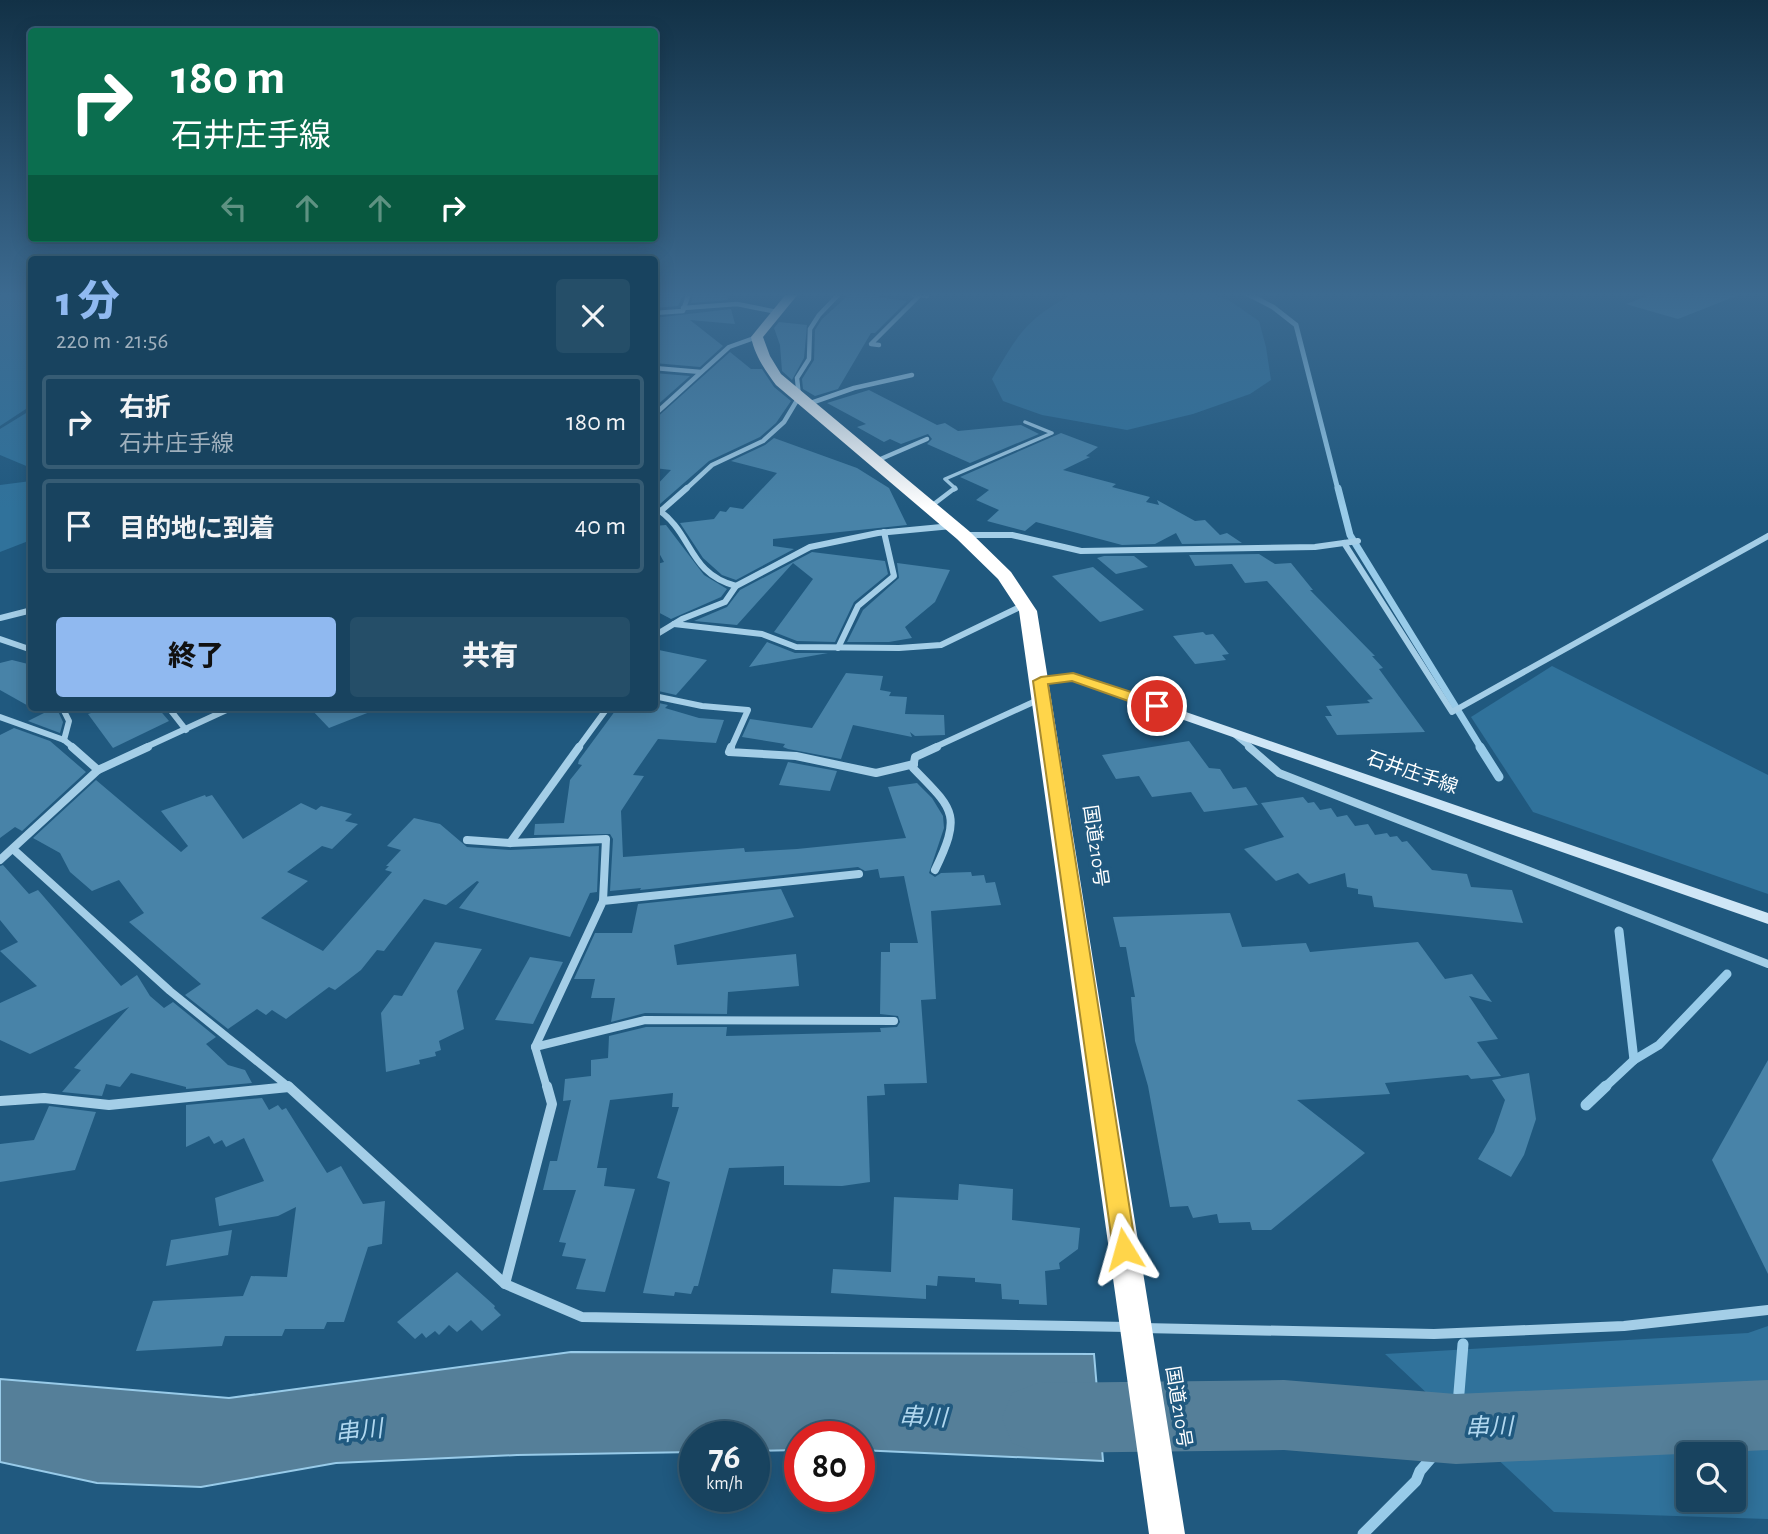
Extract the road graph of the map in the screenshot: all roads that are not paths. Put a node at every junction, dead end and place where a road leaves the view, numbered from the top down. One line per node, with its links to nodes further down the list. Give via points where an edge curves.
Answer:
1 (709, 365): 5 (street)
2 (767, 365): 7 (highway, 国道210号)
3 (805, 365): 7 (street, via 797,378)
4 (658, 368): 5 (street)
5 (701, 372): 8 (street)
6 (912, 376): 7 (street)
7 (803, 400): 11 (highway, 国道210号); 14 (street, via 763,441 712,465)
8 (658, 411)
9 (1025, 422): 12 (lane, via 1052,433 945,479 956,489)
10 (927, 439): 11 (street)
11 (876, 461): 12 (highway, 国道210号)
12 (930, 507): 16 (highway, 国道210号)
13 (658, 508): 14 (street)
14 (662, 510): 15 (street); 21 (street, via 674,519 705,573 721,584)
15 (658, 512)
16 (958, 531): 17 (street); 20 (street, via 1012,535 1082,551); 22 (highway, 国道210号, via 1005,576)
17 (884, 532): 21 (street, via 810,547); 28 (street, via 894,576 867,594 850,614)
18 (1768, 536): 20 (street, via 1452,712)
19 (1359, 541): 20 (street)
20 (1344, 543)
21 (736, 586): 25 (street, via 725,602)
22 (1025, 605): 28 (street, via 941,645); 30 (highway, 国道210号)
23 (28, 611): 24 (street)
24 (0, 618)
25 (674, 624): 26 (street); 28 (street, via 762,634 796,647)
26 (658, 634)
27 (0, 639): 29 (street)
28 (838, 648)
29 (28, 649)
30 (1042, 689): 38 (main road, 石井庄手線, via 1073,677); 40 (street, via 915,757); 57 (highway, 国道210号)
31 (658, 697): 40 (street, via 748,710 729,752 796,756 876,773)
32 (64, 711): 39 (street, via 69,721)
33 (171, 711): 37 (street)
34 (225, 711): 37 (street)
35 (605, 711): 43 (street)
36 (0, 717): 39 (street)
37 (186, 730): 41 (street)
38 (1231, 731): 49 (main road, 石井庄手線); 50 (street, via 1279,773)
39 (64, 740): 41 (street)
40 (914, 764): 46 (street, via 945,802 954,823)
41 (98, 770): 44 (street)
42 (467, 840): 43 (street)
43 (510, 843): 48 (street, via 606,839)
44 (13, 849): 45 (street); 53 (street, via 170,991)
45 (0, 860)
46 (935, 870)
47 (859, 874): 48 (street)
48 (603, 901): 52 (street)
49 (1768, 919)
50 (1768, 964)
51 (894, 1021): 52 (street, via 645,1020)
52 (535, 1047): 55 (street, via 552,1104)
53 (289, 1087): 54 (street, via 109,1105 44,1098); 55 (street)
54 (0, 1101)
55 (505, 1284): 57 (street, via 582,1317)
56 (1768, 1310): 57 (street, via 1624,1326 1434,1334)
57 (1136, 1327): 58 (highway, 国道210号)
58 (1166, 1524)

